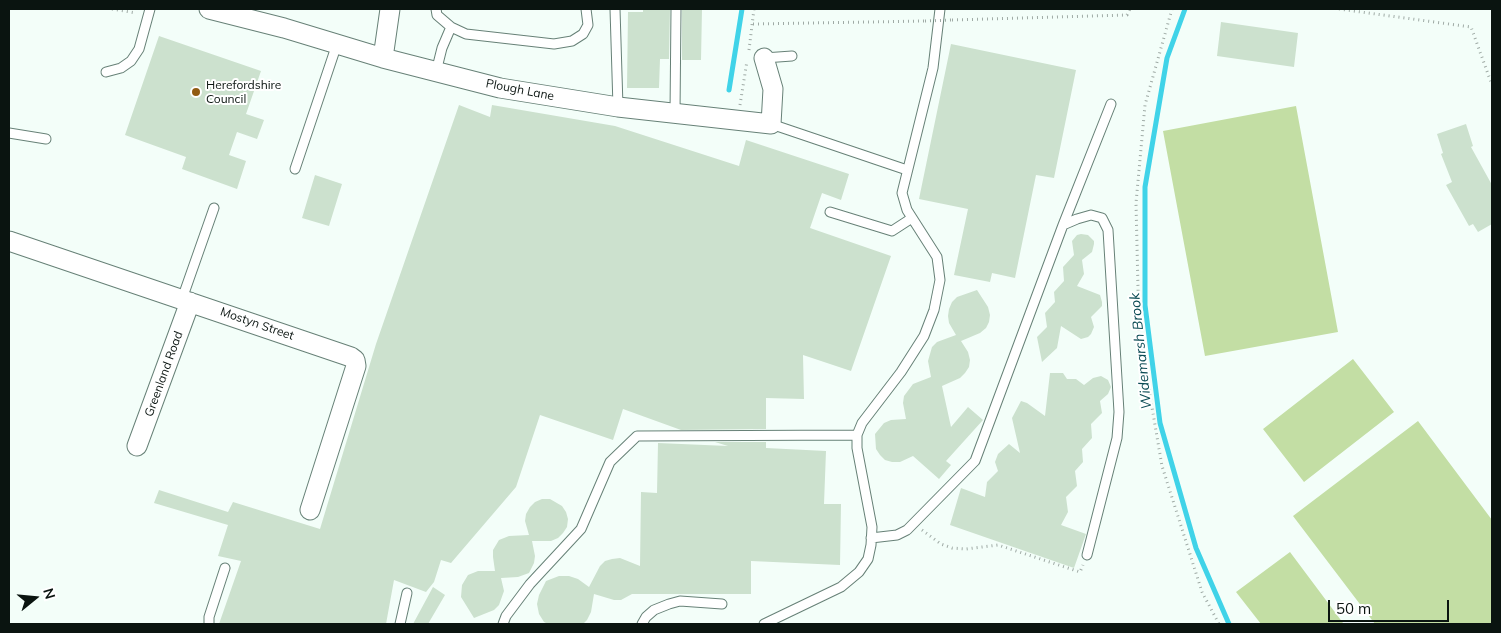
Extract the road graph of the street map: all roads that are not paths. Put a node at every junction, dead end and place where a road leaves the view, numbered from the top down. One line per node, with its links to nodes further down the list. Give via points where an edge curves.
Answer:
1 (210, 9): 10 (street, Plough Lane)
2 (390, 9): 12 (street)
3 (436, 9): 9 (lane, via 437,15)
4 (586, 9): 9 (lane, via 588,25 583,34 572,41 554,44 466,34)
5 (615, 9): 17 (lane)
6 (676, 9): 18 (lane)
7 (940, 9): 23 (lane, via 932,68)
8 (149, 12): 14 (lane, via 139,49 131,61)
9 (450, 27): 15 (lane)
10 (337, 44): 12 (street, Plough Lane); 22 (lane)
11 (792, 56): 13 (lane)
12 (383, 58): 15 (street, Plough Lane)
13 (764, 58): 19 (street, via 773,89)
14 (106, 72)
15 (436, 72): 17 (street, Plough Lane, via 500,88)
16 (1111, 104): 27 (lane)
17 (618, 107): 18 (street, Plough Lane)
18 (675, 114): 19 (street, Plough Lane)
19 (771, 124): 23 (lane)
20 (9, 133): 21 (lane)
21 (46, 139)
22 (295, 168)
23 (908, 170): 26 (lane, via 902,193)
24 (214, 208): 29 (lane)
25 (830, 212): 26 (lane, via 892,231)
26 (912, 218): 30 (lane, via 937,257 940,280 934,310 924,336)
27 (1063, 225): 33 (lane, via 975,461 907,530 897,535); 34 (lane, via 1091,215 1102,218 1108,230 1119,412 1117,438)
28 (9, 241): 29 (street, Mostyn Street)
29 (186, 300): 31 (street, Greenland Road); 32 (street, Mostyn Street, via 355,360 356,366)
30 (857, 434): 33 (lane); 40 (lane, via 637,436 610,462 581,529 530,584)
31 (137, 446)
32 (310, 510)
33 (871, 538): 42 (lane, via 868,559 859,572 841,587)
34 (1087, 555)
35 (225, 568): 38 (lane)
36 (407, 593): 39 (lane)
37 (722, 604): 41 (lane, via 680,601 654,610)
38 (209, 624)
39 (400, 624)
40 (503, 624)
41 (642, 624)
42 (764, 624)

